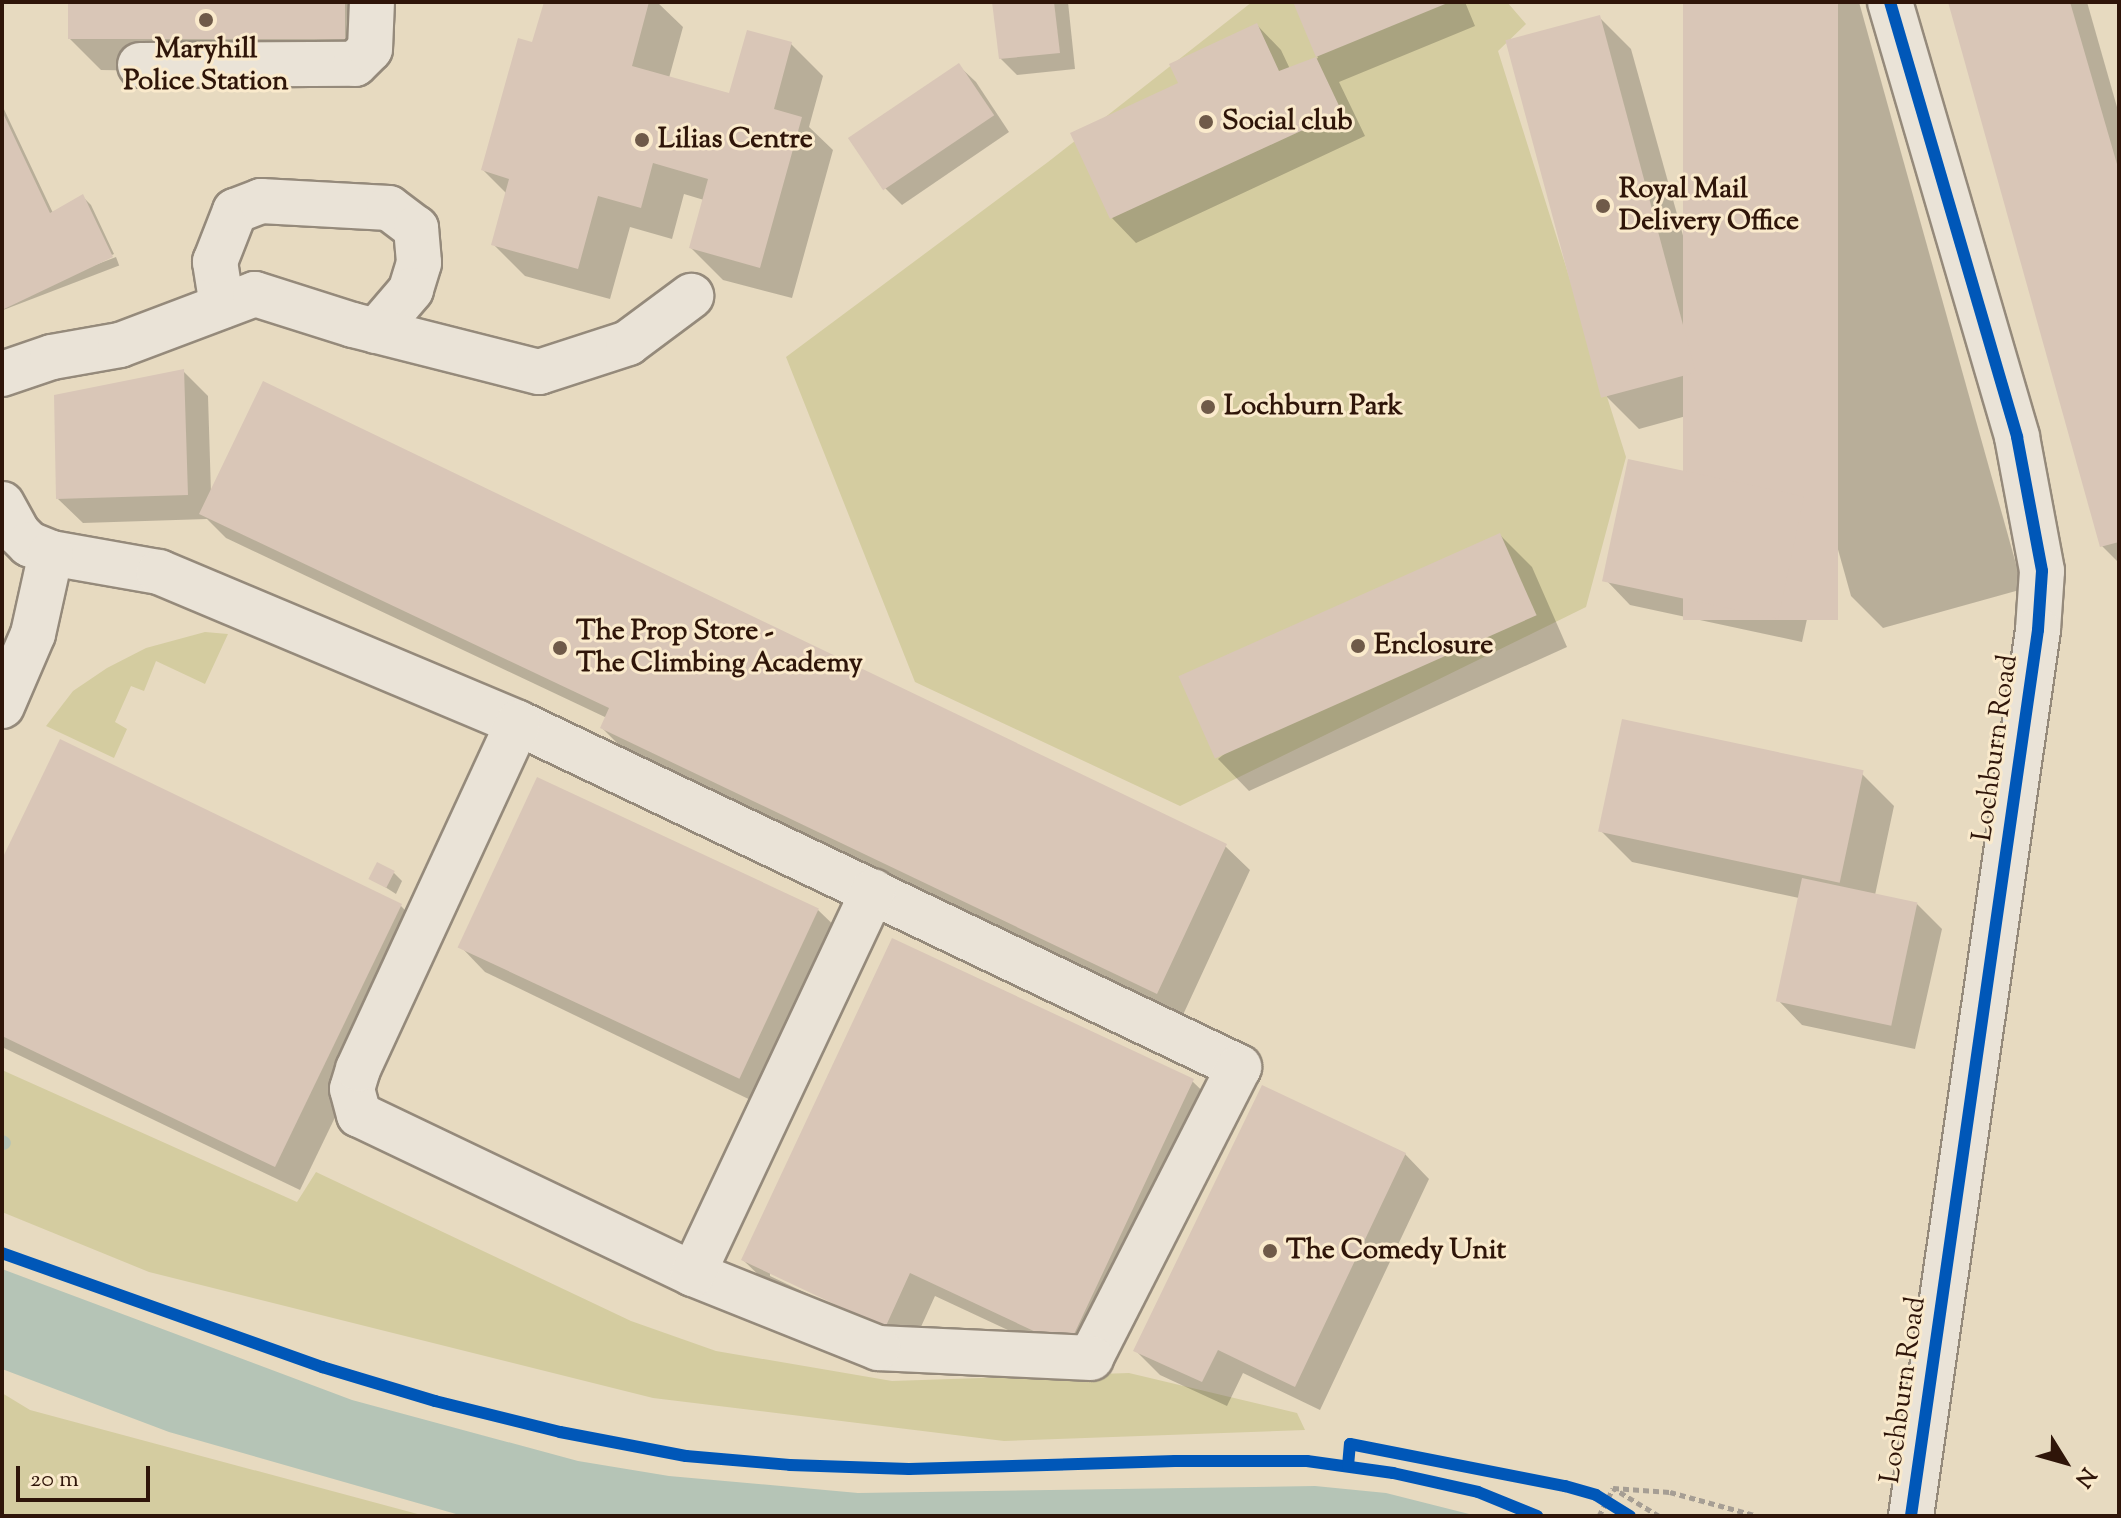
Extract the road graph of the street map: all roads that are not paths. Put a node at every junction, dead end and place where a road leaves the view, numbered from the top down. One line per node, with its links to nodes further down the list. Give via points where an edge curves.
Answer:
1 (372, 2): 3 (street, via 370,49 355,64)
2 (1890, 2): 14 (street, Lochburn Road, via 2017,437 2042,571 2038,630)
3 (140, 65)
4 (691, 296): 6 (street, via 628,343 539,372)
5 (222, 306): 6 (street, via 255,294); 6 (street, via 215,262 235,211 261,201 389,208 416,228 419,263 411,290); 7 (street, via 120,345 52,357)
6 (376, 331)
7 (2, 374)
8 (2, 504): 9 (street)
9 (27, 552): 10 (street, via 33,634); 11 (street, via 159,572)
10 (2, 706)
11 (518, 723): 12 (street); 13 (street, via 358,1069 354,1104 369,1121)
12 (873, 891): 13 (street); 13 (street, via 1239,1067 1091,1358 878,1348)
13 (693, 1274)
14 (1911, 1516)

